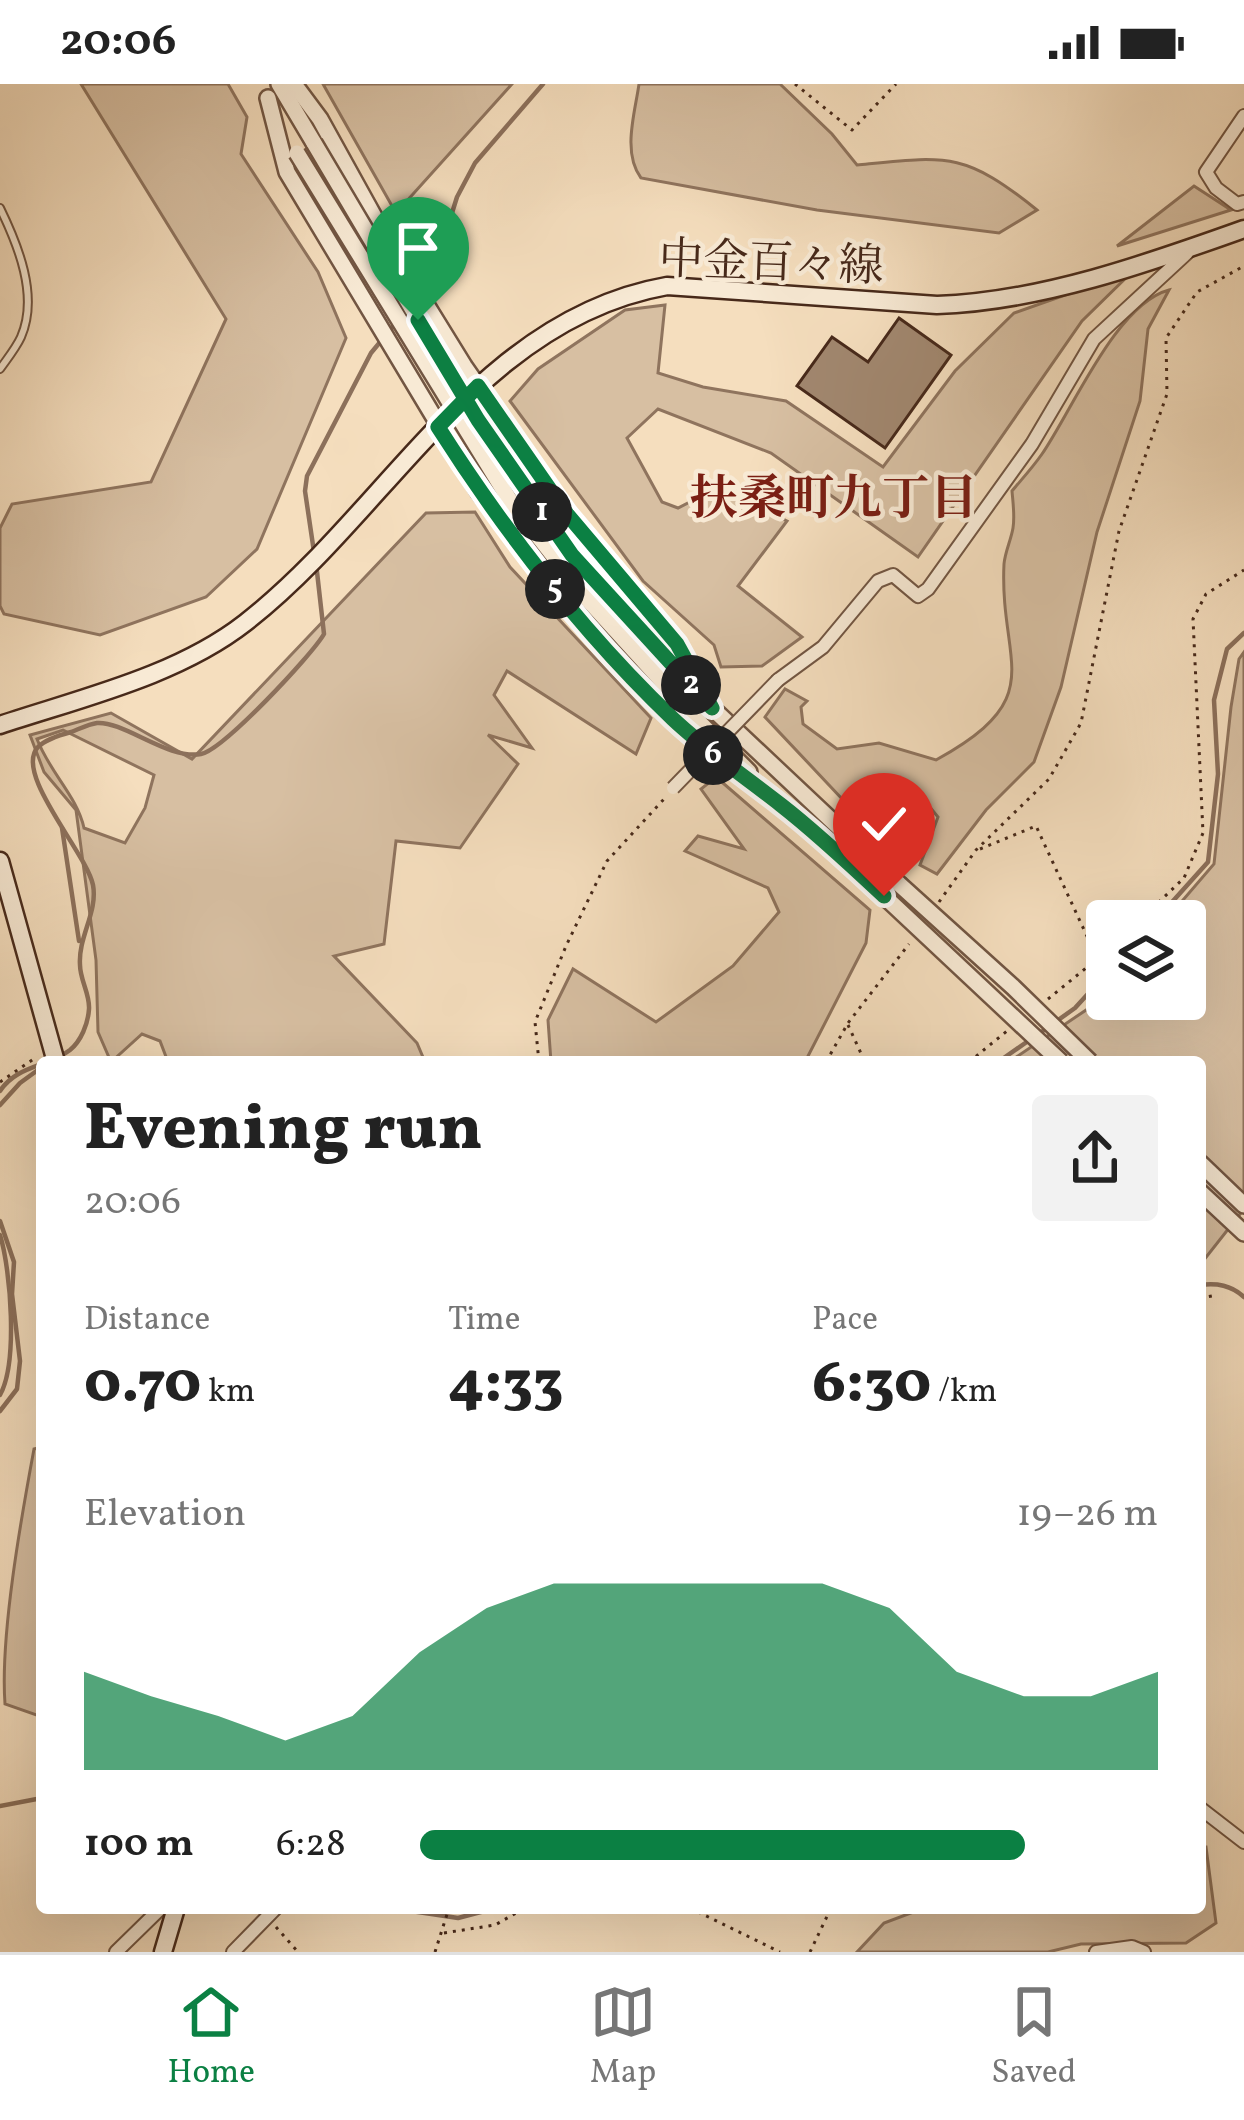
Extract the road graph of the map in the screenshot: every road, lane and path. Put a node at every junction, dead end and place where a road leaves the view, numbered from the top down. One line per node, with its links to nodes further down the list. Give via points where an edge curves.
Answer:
1 (279, 84): 16 (street, bridge, via 478,420 572,555)
2 (294, 84): 13 (street)
3 (795, 84): 4 (path, via 852,130)
4 (896, 84)
5 (264, 91): 14 (street, via 287,172); 19 (street, bridge, via 509,499 589,601)
6 (1244, 116): 7 (street, via 1206,172 1216,188)
7 (1244, 202)
8 (0, 208): 12 (lane, via 28,287 22,335)
9 (1244, 229): 10 (main road, 中金百々線)
10 (1192, 248): 13 (main road, 中金百々線, via 980,304 668,286 629,292 578,315); 18 (street, bridge, via 1094,339 1032,444 928,589 918,596 893,575 878,581 823,647 778,680)
11 (1244, 266): 20 (path, via 1197,292 1166,338 1167,394 1119,531 1081,724 1049,779)
12 (0, 369)
13 (478, 386): 14 (main road, 中金百々線); 16 (street, via 567,514 677,644)
14 (438, 427): 17 (main road, 中金百々線, via 243,625 171,664); 19 (street, via 541,573 616,659 724,764)
15 (1244, 570): 22 (path, via 1206,594 1193,619 1203,833 1184,878)
16 (712, 708): 32 (street, bridge)
17 (0, 725)
18 (673, 788): 28 (path, via 607,861 535,1022)
19 (781, 804): 31 (street, bridge)
20 (976, 850): 23 (path); 24 (path, via 1036,826)
21 (0, 861): 27 (main road)
22 (1161, 900)
23 (939, 902)
24 (1086, 934)
25 (914, 936): 26 (path)
26 (848, 1023): 29 (path); 30 (path)
27 (54, 1055)
28 (538, 1056)
29 (829, 1056)
30 (862, 1056)
31 (1054, 1056)
32 (1084, 1056)
33 (36, 1064): 34 (path)
34 (0, 1082)
35 (1206, 1169): 37 (street)
36 (1206, 1198): 38 (street)
37 (1244, 1205)
38 (1244, 1233)
39 (1217, 1295): 40 (path)
40 (1206, 1297)
41 (1206, 1813): 42 (street)
42 (1244, 1842)
43 (155, 1914): 52 (street)
44 (174, 1914): 53 (main road)
45 (271, 1914): 54 (street)
46 (273, 1914): 55 (path)
47 (448, 1914): 51 (path)
48 (514, 1914): 51 (path)
49 (702, 1914): 57 (path)
50 (828, 1914): 58 (path)
51 (444, 1934): 56 (path)
52 (116, 1952)
53 (163, 1952)
54 (233, 1952)
55 (298, 1952)
56 (435, 1952)
57 (779, 1952)
58 (810, 1952)
59 (1096, 1952): 60 (street)
60 (1144, 1952)

